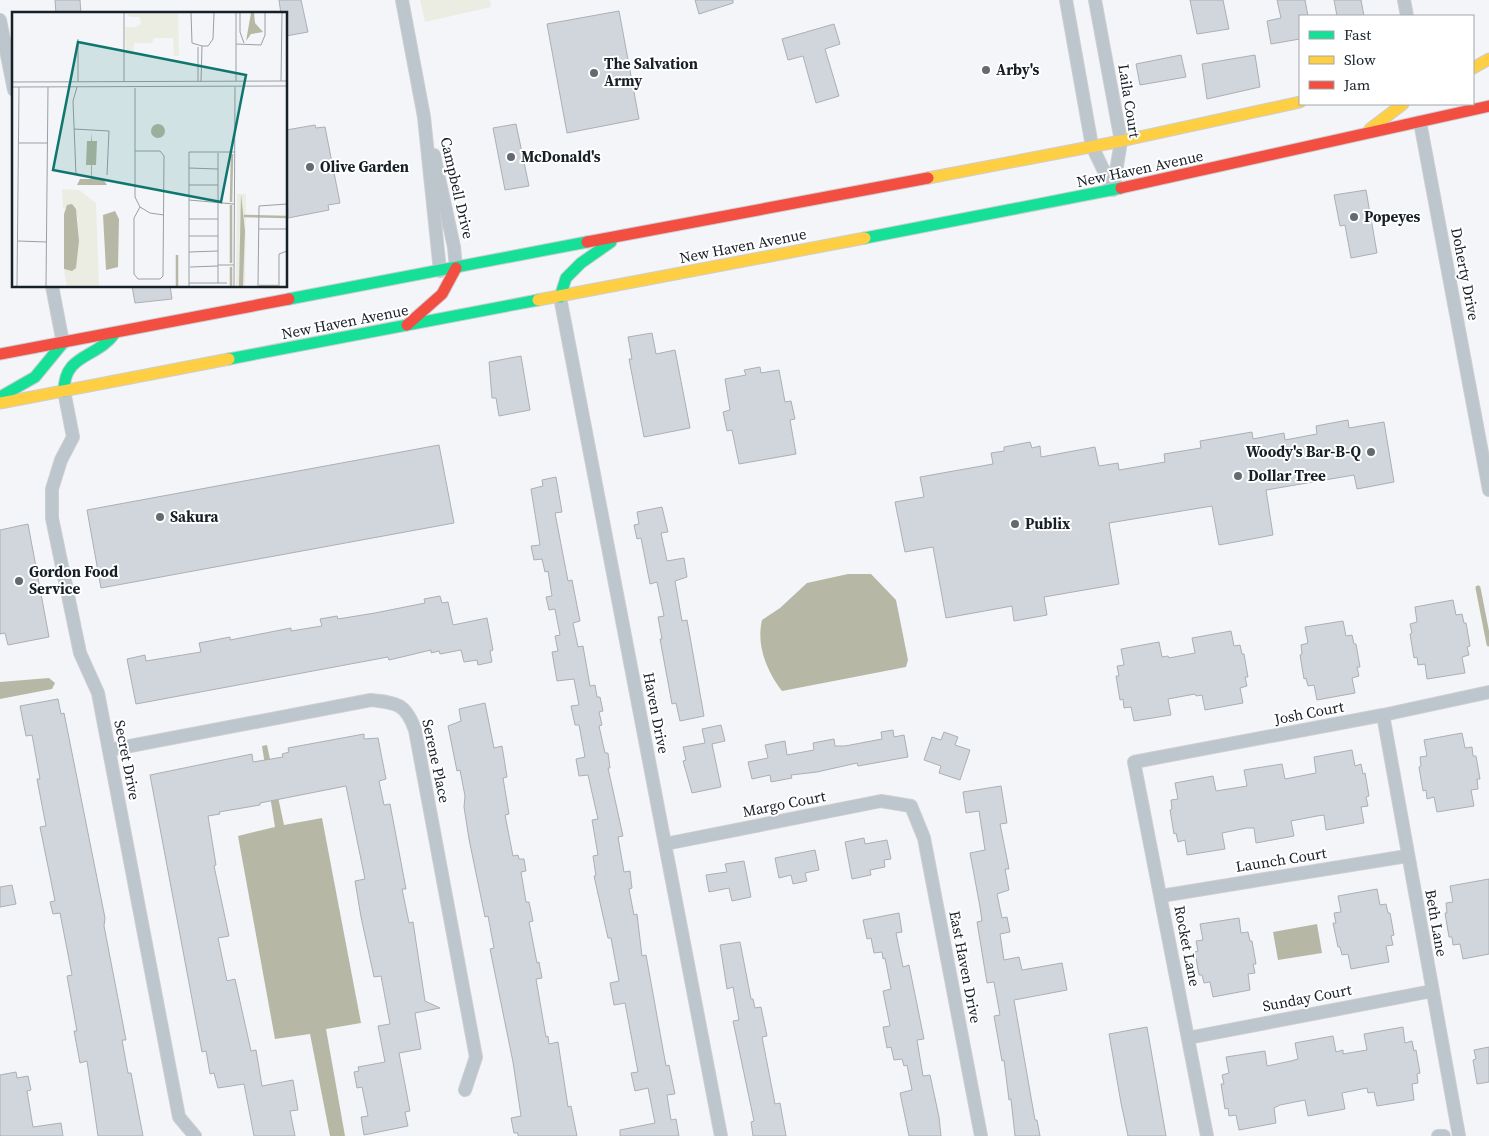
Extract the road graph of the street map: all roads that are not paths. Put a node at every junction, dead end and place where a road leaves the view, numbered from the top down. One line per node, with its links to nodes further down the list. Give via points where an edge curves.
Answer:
1 (402, 0): 15 (street, Campbell Drive)
2 (1066, 0): 19 (street)
3 (1095, 0): 18 (street, Laila Court)
4 (1404, 0): 5 (street)
5 (1407, 15)
6 (0, 20): 10 (street)
7 (1489, 58): 8 (main road); 9 (main road)
8 (1474, 62)
9 (1474, 67)
10 (12, 80)
11 (1299, 102): 18 (main road, New Haven Avenue)
12 (1402, 105): 17 (main road)
13 (1489, 106): 16 (main road, New Haven Avenue)
14 (1425, 110): 16 (main road)
15 (424, 117): 22 (street, Campbell Drive, via 443,189); 23 (street, Campbell Drive)
16 (1420, 122): 17 (main road, New Haven Avenue); 33 (street, Doherty Drive)
17 (1360, 136): 20 (main road, New Haven Avenue)
18 (1121, 141): 19 (main road, New Haven Avenue); 20 (street, Laila Court)
19 (1092, 146): 20 (street); 21 (main road, New Haven Avenue)
20 (1113, 190): 25 (main road, New Haven Avenue)
21 (619, 237): 22 (main road, New Haven Avenue); 25 (main road, via 581,263 566,278)
22 (456, 268): 23 (main road, New Haven Avenue); 26 (main road, via 443,294)
23 (440, 271): 27 (main road, New Haven Avenue)
24 (52, 288): 28 (street)
25 (560, 297): 26 (main road, New Haven Avenue); 39 (street, Haven Drive)
26 (405, 326): 30 (main road, New Haven Avenue)
27 (115, 333): 28 (main road, New Haven Avenue); 30 (main road, via 106,346 84,355 72,365 65,378)
28 (63, 343): 29 (main road, New Haven Avenue); 31 (main road, via 35,377)
29 (0, 354)
30 (64, 391): 32 (main road, New Haven Avenue); 36 (street, Secret Drive, via 73,437 61,460 52,489 52,518 80,653 98,693)
31 (0, 397)
32 (0, 403)
33 (1489, 490)
34 (1489, 692): 35 (street, Josh Court)
35 (1383, 715): 37 (street, Josh Court); 40 (street, Beth Lane)
36 (109, 750): 44 (street, Serene Place, via 371,700 393,702 408,711 415,730 476,1057); 45 (street, Secret Drive, via 179,1116)
37 (1134, 762): 41 (street, Rocket Lane)
38 (910, 806): 39 (street, Margo Court, via 881,802); 47 (street, East Haven Drive, via 924,838)
39 (665, 844): 46 (street, Haven Drive)
40 (1407, 856): 41 (street, Launch Court); 42 (street, Beth Lane)
41 (1161, 896): 43 (street, Rocket Lane)
42 (1432, 991): 43 (street, Sunday Court); 51 (street, Beth Lane)
43 (1188, 1038): 48 (street, Rocket Lane)
44 (465, 1090)
45 (195, 1136)
46 (721, 1136)
47 (981, 1136)
48 (1207, 1136)
49 (1438, 1136): 50 (street)
50 (1444, 1136)
51 (1459, 1136)

